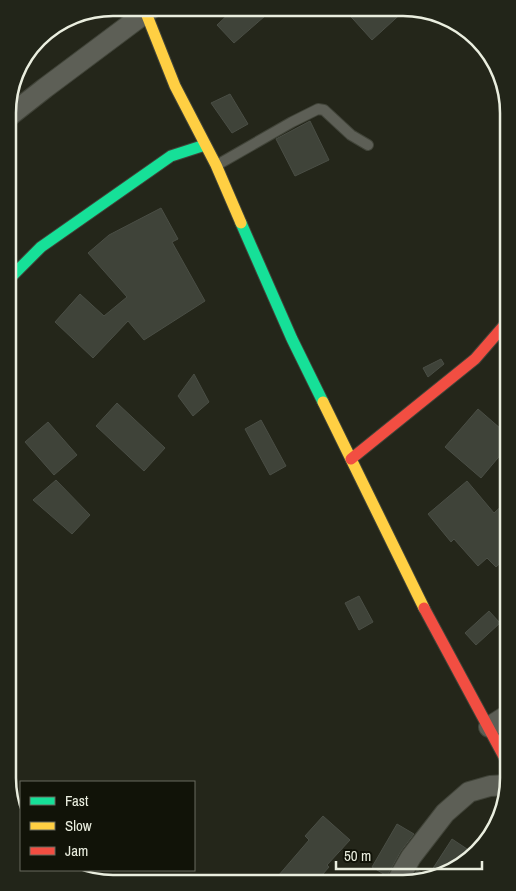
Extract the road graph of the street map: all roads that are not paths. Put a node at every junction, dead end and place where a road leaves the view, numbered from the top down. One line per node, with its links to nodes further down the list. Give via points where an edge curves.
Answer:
1 (138, 16): 3 (street)
2 (150, 16): 4 (street, via 175,86)
3 (16, 110)
4 (205, 145): 6 (street); 7 (street, via 171,156 41,247)
5 (368, 145): 6 (lane, via 351,135 324,110 318,109)
6 (216, 165): 9 (street, via 292,339)
7 (16, 272)
8 (500, 330): 9 (street, via 475,358)
9 (351, 459): 11 (street, via 414,589)
10 (500, 720): 11 (street)
11 (489, 727): 12 (street)
12 (500, 748)
13 (500, 785): 14 (street, via 469,792 445,813)
14 (401, 875)

